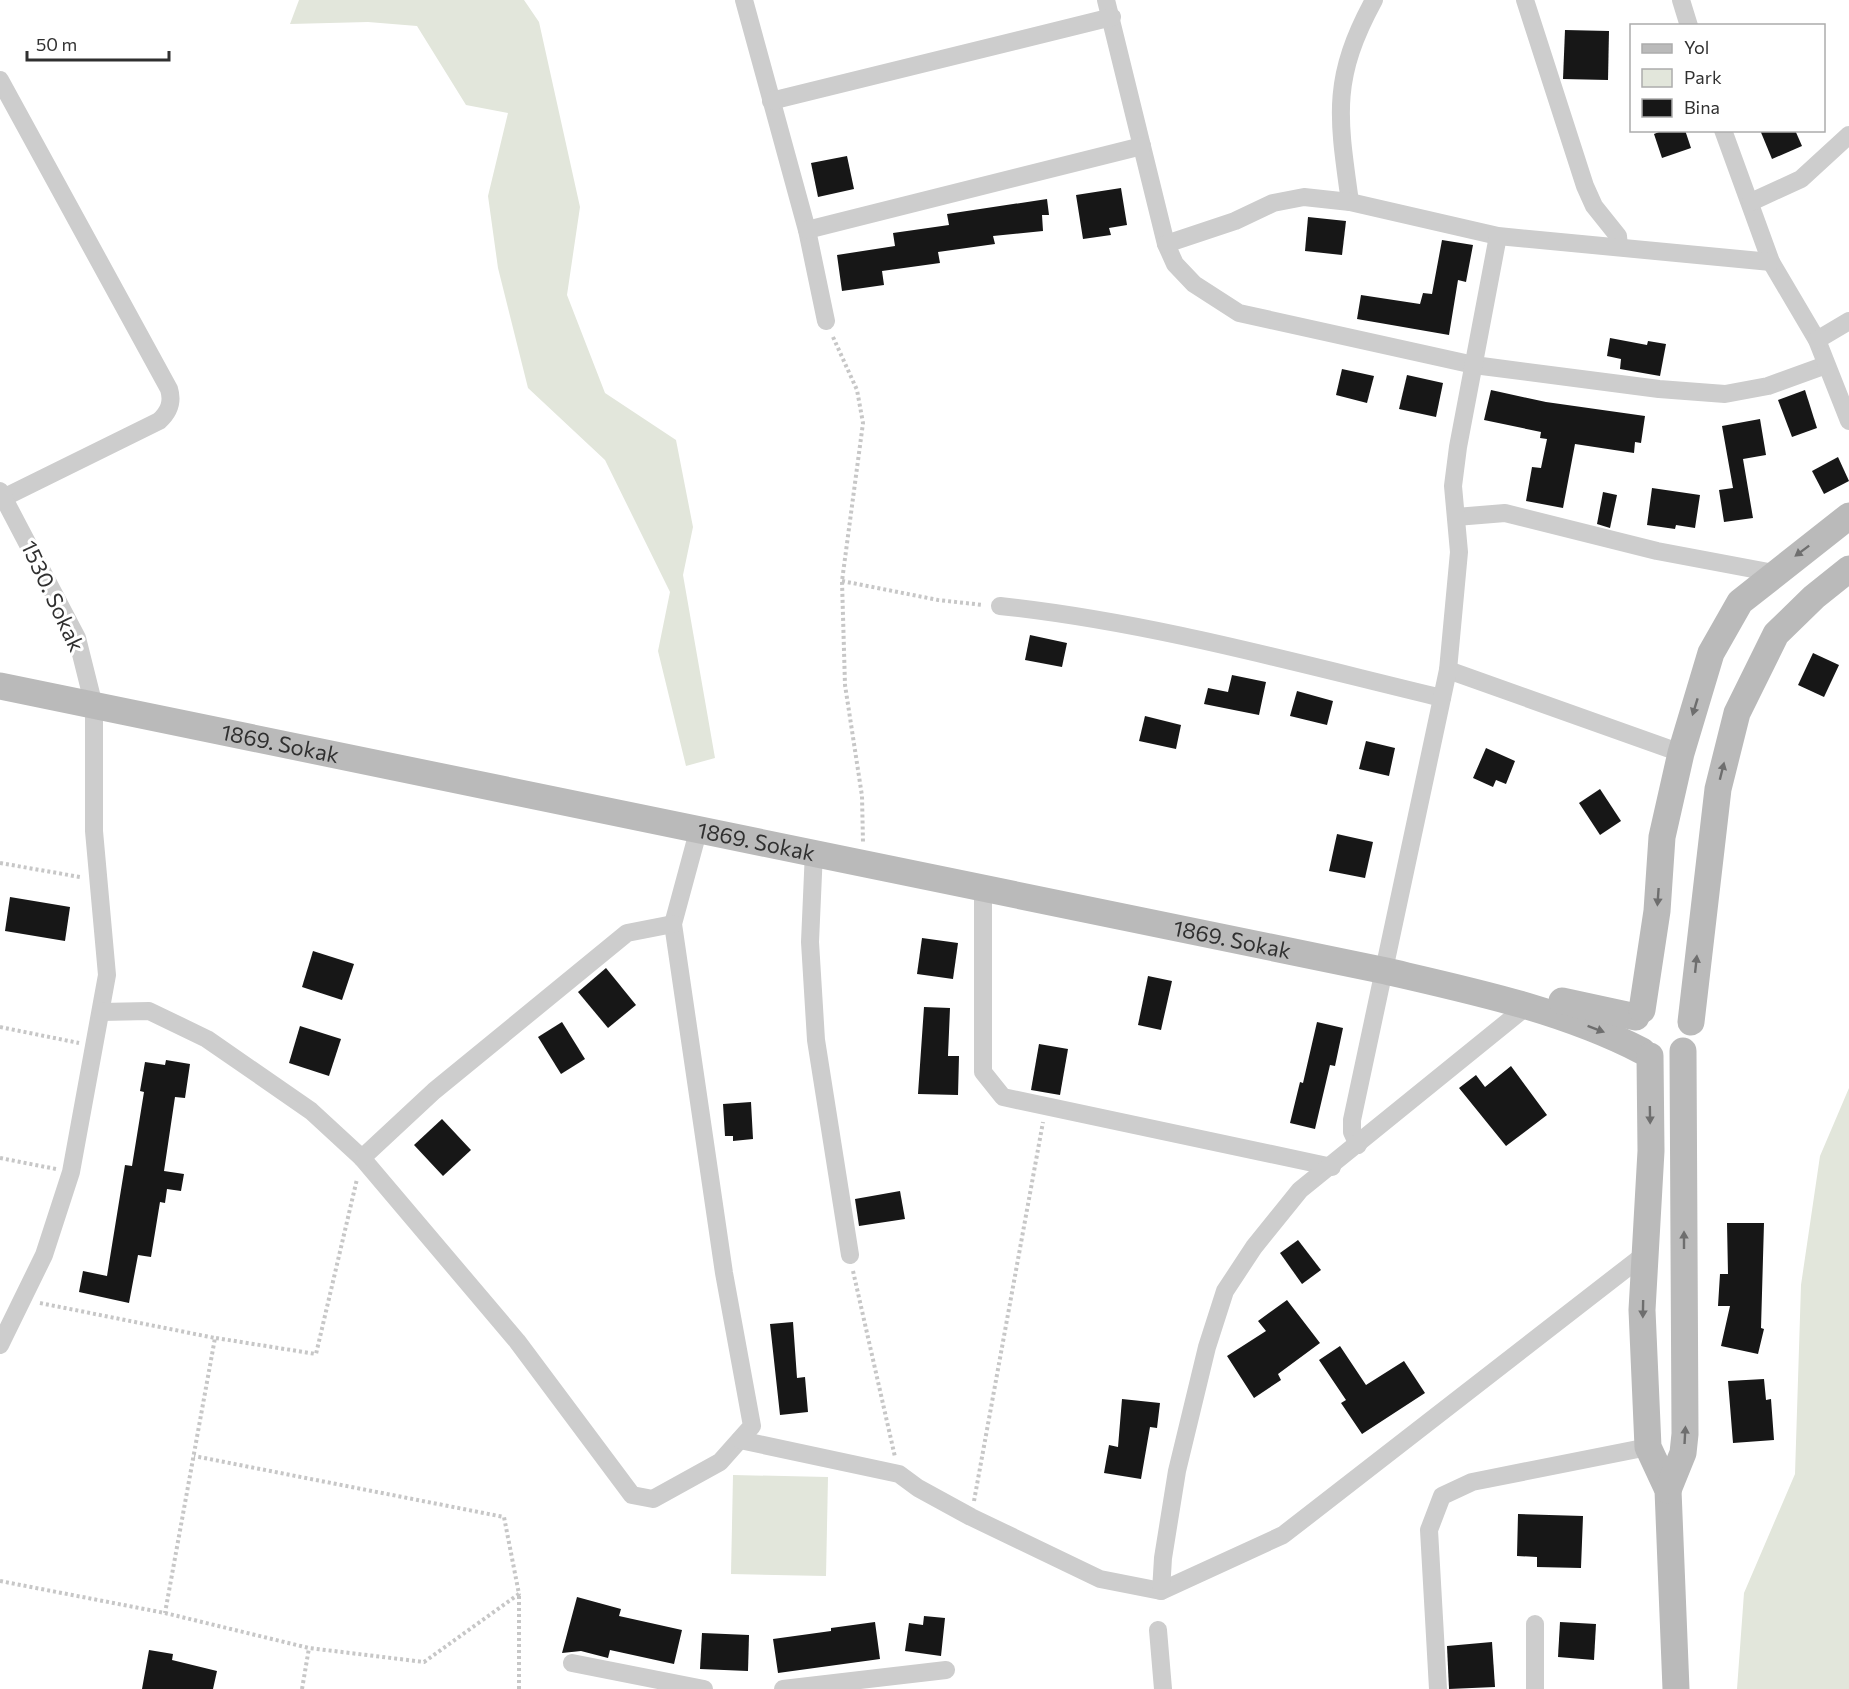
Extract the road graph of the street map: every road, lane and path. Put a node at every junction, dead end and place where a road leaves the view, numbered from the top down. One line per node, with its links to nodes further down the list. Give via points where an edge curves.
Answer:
1 (744, 0): 8 (street)
2 (1374, 0): 12 (street, via 1344,66 1341,82 1340,122)
3 (1525, 0): 17 (street, via 1585,186 1593,206 1618,236)
4 (1681, 0): 6 (street)
5 (1109, 8): 8 (street); 11 (street)
6 (1688, 24)
7 (0, 80): 25 (street, via 169,388 171,401 159,421)
8 (771, 101): 14 (street)
9 (1724, 132): 13 (street)
10 (1849, 135): 13 (street, via 1801,179)
11 (1142, 146): 14 (street); 16 (street)
12 (1350, 202): 15 (street); 16 (street, via 1304,197 1273,203 1235,221)
13 (1750, 202): 18 (street)
14 (807, 230): 19 (street)
15 (1498, 236): 17 (street); 22 (street)
16 (1166, 244): 22 (street, via 1175,264 1194,284 1239,313)
17 (1619, 247): 18 (street)
18 (1771, 262): 21 (street)
19 (826, 321): 30 (path, via 857,390 863,423)
20 (1849, 321): 21 (street)
21 (1817, 340): 23 (street)
22 (1474, 365): 23 (street, via 1725,394 1768,386); 27 (street, via 1455,476)
23 (1826, 365): 24 (street)
24 (1849, 422)
25 (2, 494): 35 (street, 1530. Sokak, via 77,638)
26 (1849, 516): 29 (main road, one-way to 29)
27 (1456, 517): 29 (street, via 1505,513 1657,550); 32 (street, via 1459,552)
28 (1849, 568): 51 (main road, one-way to 28, via 1718,789 1737,713 1776,634)
29 (1774, 573): 36 (main road, one-way to 36, via 1740,602 1711,653)
30 (842, 581): 31 (path, via 938,600); 39 (path, via 845,685 862,796)
31 (1000, 606): 34 (street, via 1066,613 1190,638)
32 (1448, 670): 34 (street); 36 (street)
33 (0, 686): 35 (main road, 1869. Sokak)
34 (1442, 698): 45 (street)
35 (93, 706): 37 (main road, 1869. Sokak); 41 (street, 1530. Sokak, via 94,831)
36 (1681, 753): 44 (main road, one-way to 44, via 1662,837)
37 (699, 828): 38 (main road, 1869. Sokak); 43 (street)
38 (814, 851): 39 (main road, 1869. Sokak); 63 (street, via 810,942 816,1040)
39 (862, 861): 42 (main road, 1869. Sokak)
40 (0, 863): 41 (path)
41 (99, 880): 49 (street, 1530. Sokak, via 107,975)
42 (983, 886): 45 (main road, 1869. Sokak); 56 (street, via 983,1072 1003,1097)
43 (673, 924): 59 (street, via 627,933 434,1091); 67 (street, via 724,1273 752,1426)
44 (1649, 958): 48 (main road, via 1628,991); 50 (main road)
45 (1386, 971): 46 (main road, 1869. Sokak); 57 (street, via 1352,1120)
46 (1418, 978): 47 (main road, 1869. Sokak); 48 (main road, 1869. Sokak)
47 (1526, 1007): 55 (main road, 1869. Sokak, one-way to 55, via 1594,1028); 57 (street)
48 (1588, 1007): 50 (main road, 1869. Sokak)
49 (101, 1012): 53 (street, 1530. Sokak); 59 (street, via 149,1011 207,1039 311,1111)
50 (1639, 1013): 51 (main road, via 1660,1001 1670,1002 1686,1013); 55 (main road, via 1634,1035)
51 (1691, 1022): 54 (main road, via 1689,1042)
52 (0, 1027): 53 (path)
53 (95, 1046): 61 (street, 1530. Sokak)
54 (1683, 1051): 55 (main road, via 1667,1059); 71 (main road, one-way to 54, via 1683,1453 1685,1434)
55 (1646, 1054): 62 (main road, one-way to 62, via 1651,1151)
56 (1046, 1106): 60 (street); 72 (path)
57 (1358, 1146): 60 (street)
58 (0, 1158): 61 (path)
59 (362, 1158): 65 (path, via 316,1354); 67 (street, via 517,1341 632,1495 653,1499 720,1462)
60 (1332, 1167): 74 (street, via 1300,1190 1254,1246 1225,1291 1177,1471)
61 (71, 1172): 64 (street, 1530. Sokak, via 44,1256)
62 (1645, 1254): 68 (main road, one-way to 68, via 1642,1310); 74 (street, via 1283,1535)
63 (850, 1256): 70 (path)
64 (22, 1300): 65 (path); 66 (street, 1530. Sokak)
65 (215, 1338): 69 (path)
66 (0, 1345)
67 (740, 1440): 70 (street)
68 (1648, 1447): 71 (main road); 87 (street, via 1472,1482 1442,1496 1429,1530)
69 (194, 1456): 75 (path, via 504,1517); 76 (path)
70 (899, 1474): 72 (street)
71 (1668, 1490): 89 (main road)
72 (971, 1517): 74 (street, via 1100,1579)
73 (0, 1581): 76 (path)
74 (1161, 1591)
75 (519, 1594): 79 (path, via 424,1662); 83 (path)
76 (165, 1613): 79 (path)
77 (1535, 1624): 88 (street)
78 (1158, 1629): 86 (street)
79 (309, 1648): 82 (path)
80 (572, 1663): 84 (street)
81 (946, 1670): 85 (street)
82 (302, 1689)
83 (519, 1689)
84 (704, 1689)
85 (783, 1689)
86 (1163, 1689)
87 (1438, 1689)
88 (1534, 1689)
89 (1676, 1689)

